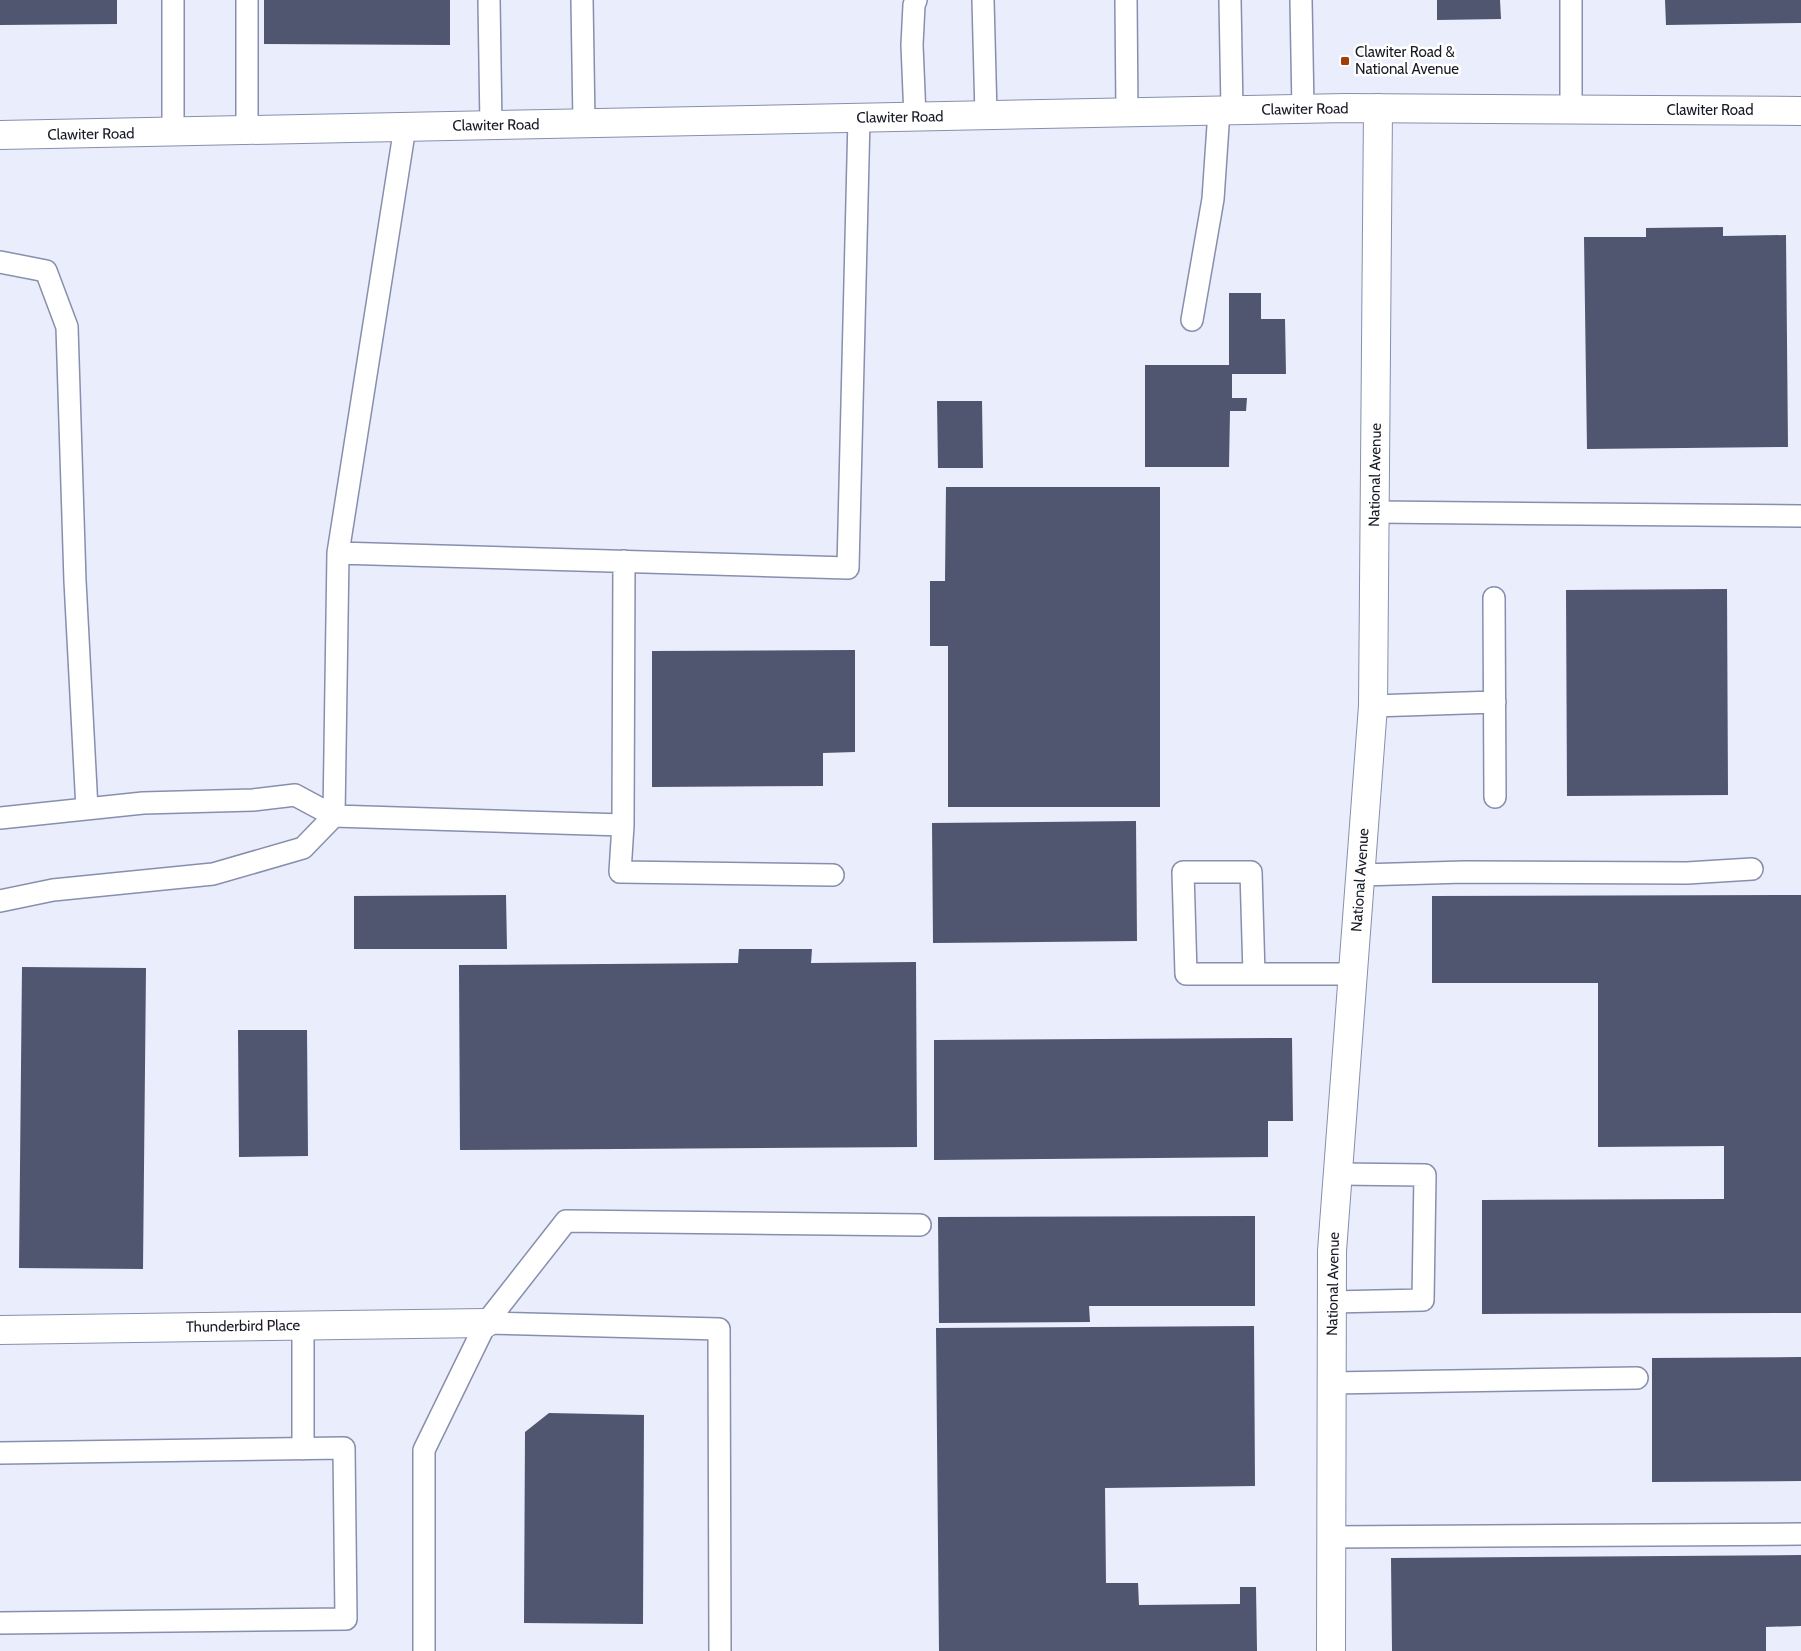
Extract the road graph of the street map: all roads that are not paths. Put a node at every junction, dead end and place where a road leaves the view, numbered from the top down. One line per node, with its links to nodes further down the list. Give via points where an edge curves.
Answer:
1 (173, 0): 24 (lane)
2 (247, 0): 23 (lane)
3 (489, 0): 21 (lane)
4 (582, 0): 20 (lane)
5 (916, 0): 18 (lane, via 912,45)
6 (983, 0): 17 (lane)
7 (1126, 0): 16 (lane)
8 (1230, 0): 14 (lane)
9 (1301, 0): 12 (lane)
10 (1571, 0): 13 (lane)
11 (1378, 108): 12 (street, Clawiter Road); 13 (street, Clawiter Road); 28 (street, National Avenue)
12 (1303, 109): 14 (street, Clawiter Road)
13 (1570, 109): 15 (street, Clawiter Road)
14 (1225, 111): 16 (street, Clawiter Road); 27 (lane)
15 (1801, 111)
16 (1127, 112): 17 (street, Clawiter Road)
17 (986, 115): 18 (street, Clawiter Road)
18 (915, 117): 19 (street, Clawiter Road)
19 (858, 118): 20 (street, Clawiter Road); 31 (lane, via 848,568)
20 (584, 124): 21 (street, Clawiter Road)
21 (491, 126): 22 (street, Clawiter Road)
22 (405, 127): 23 (street, Clawiter Road); 30 (lane)
23 (247, 131): 24 (street, Clawiter Road)
24 (173, 132): 25 (street, Clawiter Road)
25 (0, 135)
26 (0, 262): 36 (lane, via 46,271 67,327 75,581)
27 (1192, 320)
28 (1375, 512): 29 (lane); 34 (street, National Avenue)
29 (1801, 516)
30 (338, 553): 31 (lane); 37 (lane)
31 (624, 561): 39 (lane)
32 (1494, 598): 33 (lane)
33 (1495, 702): 34 (lane); 35 (lane)
34 (1374, 706): 42 (street, National Avenue)
35 (1496, 797)
36 (87, 809): 37 (lane, via 295,795); 38 (lane)
37 (334, 816): 39 (lane); 43 (lane, via 303,848 213,874 53,890)
38 (0, 818)
39 (623, 826): 41 (lane, via 620,872)
40 (1752, 868): 42 (lane, via 1687,873)
41 (833, 875)
42 (1361, 875): 45 (street, National Avenue)
43 (0, 901)
44 (1254, 974): 44 (lane, via 1186,974 1183,872 1251,872); 45 (lane)
45 (1354, 974): 46 (street, National Avenue)
46 (1338, 1174): 48 (street, National Avenue); 48 (lane, via 1425,1175 1423,1300)
47 (920, 1225): 49 (lane, via 566,1221)
48 (1332, 1302): 53 (street, National Avenue)
49 (486, 1323): 50 (street, Thunderbird Place); 59 (lane, via 424,1450); 60 (lane, via 719,1329)
50 (303, 1325): 51 (street, Thunderbird Place); 54 (lane)
51 (0, 1330)
52 (1637, 1378): 53 (lane)
53 (1331, 1383): 57 (street, National Avenue)
54 (303, 1449): 55 (lane); 58 (lane, via 344,1448 346,1619)
55 (0, 1453)
56 (1801, 1534): 57 (lane)
57 (1330, 1537): 61 (street, National Avenue)
58 (0, 1623)
59 (424, 1651)
60 (720, 1651)
61 (1331, 1651)

